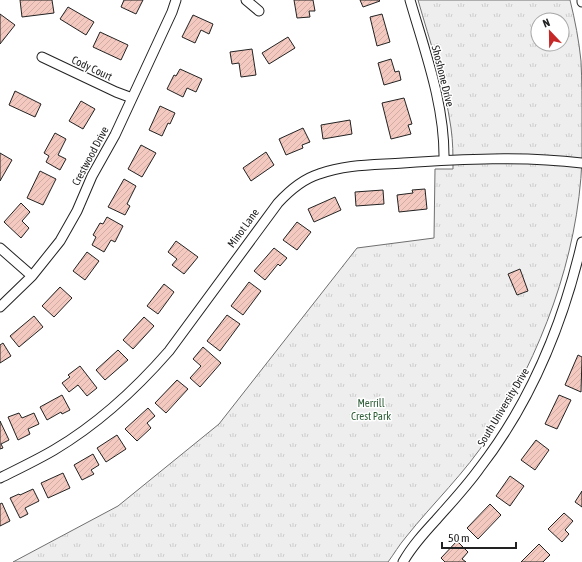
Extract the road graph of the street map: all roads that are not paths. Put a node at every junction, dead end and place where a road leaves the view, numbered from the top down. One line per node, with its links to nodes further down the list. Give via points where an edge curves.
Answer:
1 (176, 0): 6 (street, Crestwood Drive)
2 (246, 0): 4 (street)
3 (410, 0): 7 (street, Shoshone Drive, via 435,87 444,134)
4 (259, 11)
5 (42, 57): 6 (street, Cody Court)
6 (132, 98): 11 (street, Crestwood Drive, via 77,211 60,241)
7 (444, 160): 8 (street, Minot Lane); 13 (street, Minot Lane, via 347,166 318,174 296,185 263,221 169,351 124,399 54,450)
8 (582, 163)
9 (582, 242): 14 (street, South University Drive, via 560,321 523,402 481,467 414,544)
10 (0, 248): 11 (street)
11 (32, 276): 12 (street, Crestwood Drive)
12 (0, 307)
13 (0, 478)
14 (402, 562)

